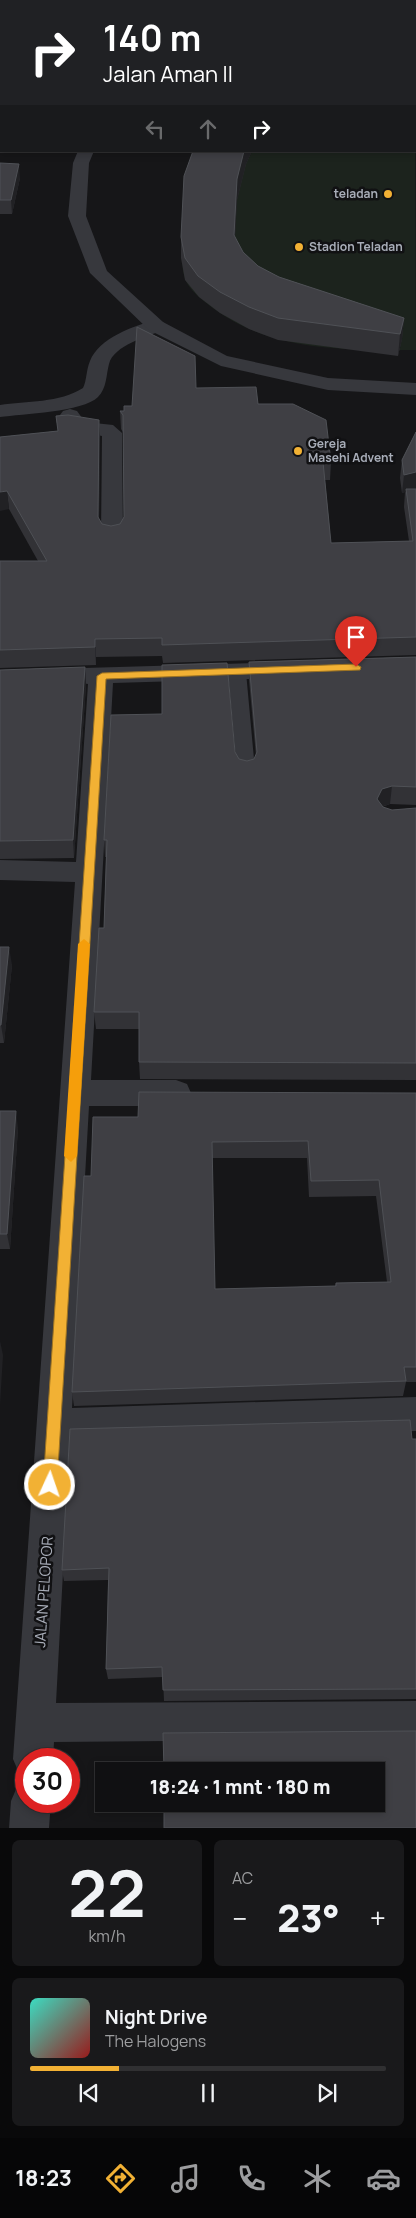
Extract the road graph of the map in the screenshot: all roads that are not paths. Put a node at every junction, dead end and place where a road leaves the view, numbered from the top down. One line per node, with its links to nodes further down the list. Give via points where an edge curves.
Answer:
1 (86, 152): 2 (street, via 81,163 78,216 99,273)
2 (156, 326): 3 (street, via 221,360 328,384); 4 (street, via 106,351 93,390 84,397)
3 (416, 389)
4 (65, 402): 5 (street); 6 (street, via 75,427 103,429 112,433)
5 (0, 411)
6 (112, 535)
7 (306, 669): 8 (street)
8 (237, 672): 9 (street); 11 (lane)
9 (102, 676): 10 (street); 13 (street, JALAN PELOPOR)
10 (65, 677)
11 (246, 770)
12 (0, 870): 13 (street)
13 (89, 872): 14 (street, JALAN PELOPOR)
14 (75, 1093): 15 (street); 17 (street, JALAN PELOPOR)
15 (202, 1094)
16 (416, 1414): 17 (street)
17 (54, 1425): 19 (street, JALAN PELOPOR)
18 (416, 1720): 19 (street)
19 (34, 1741)
20 (30, 1813): 21 (street)
21 (29, 1828)

